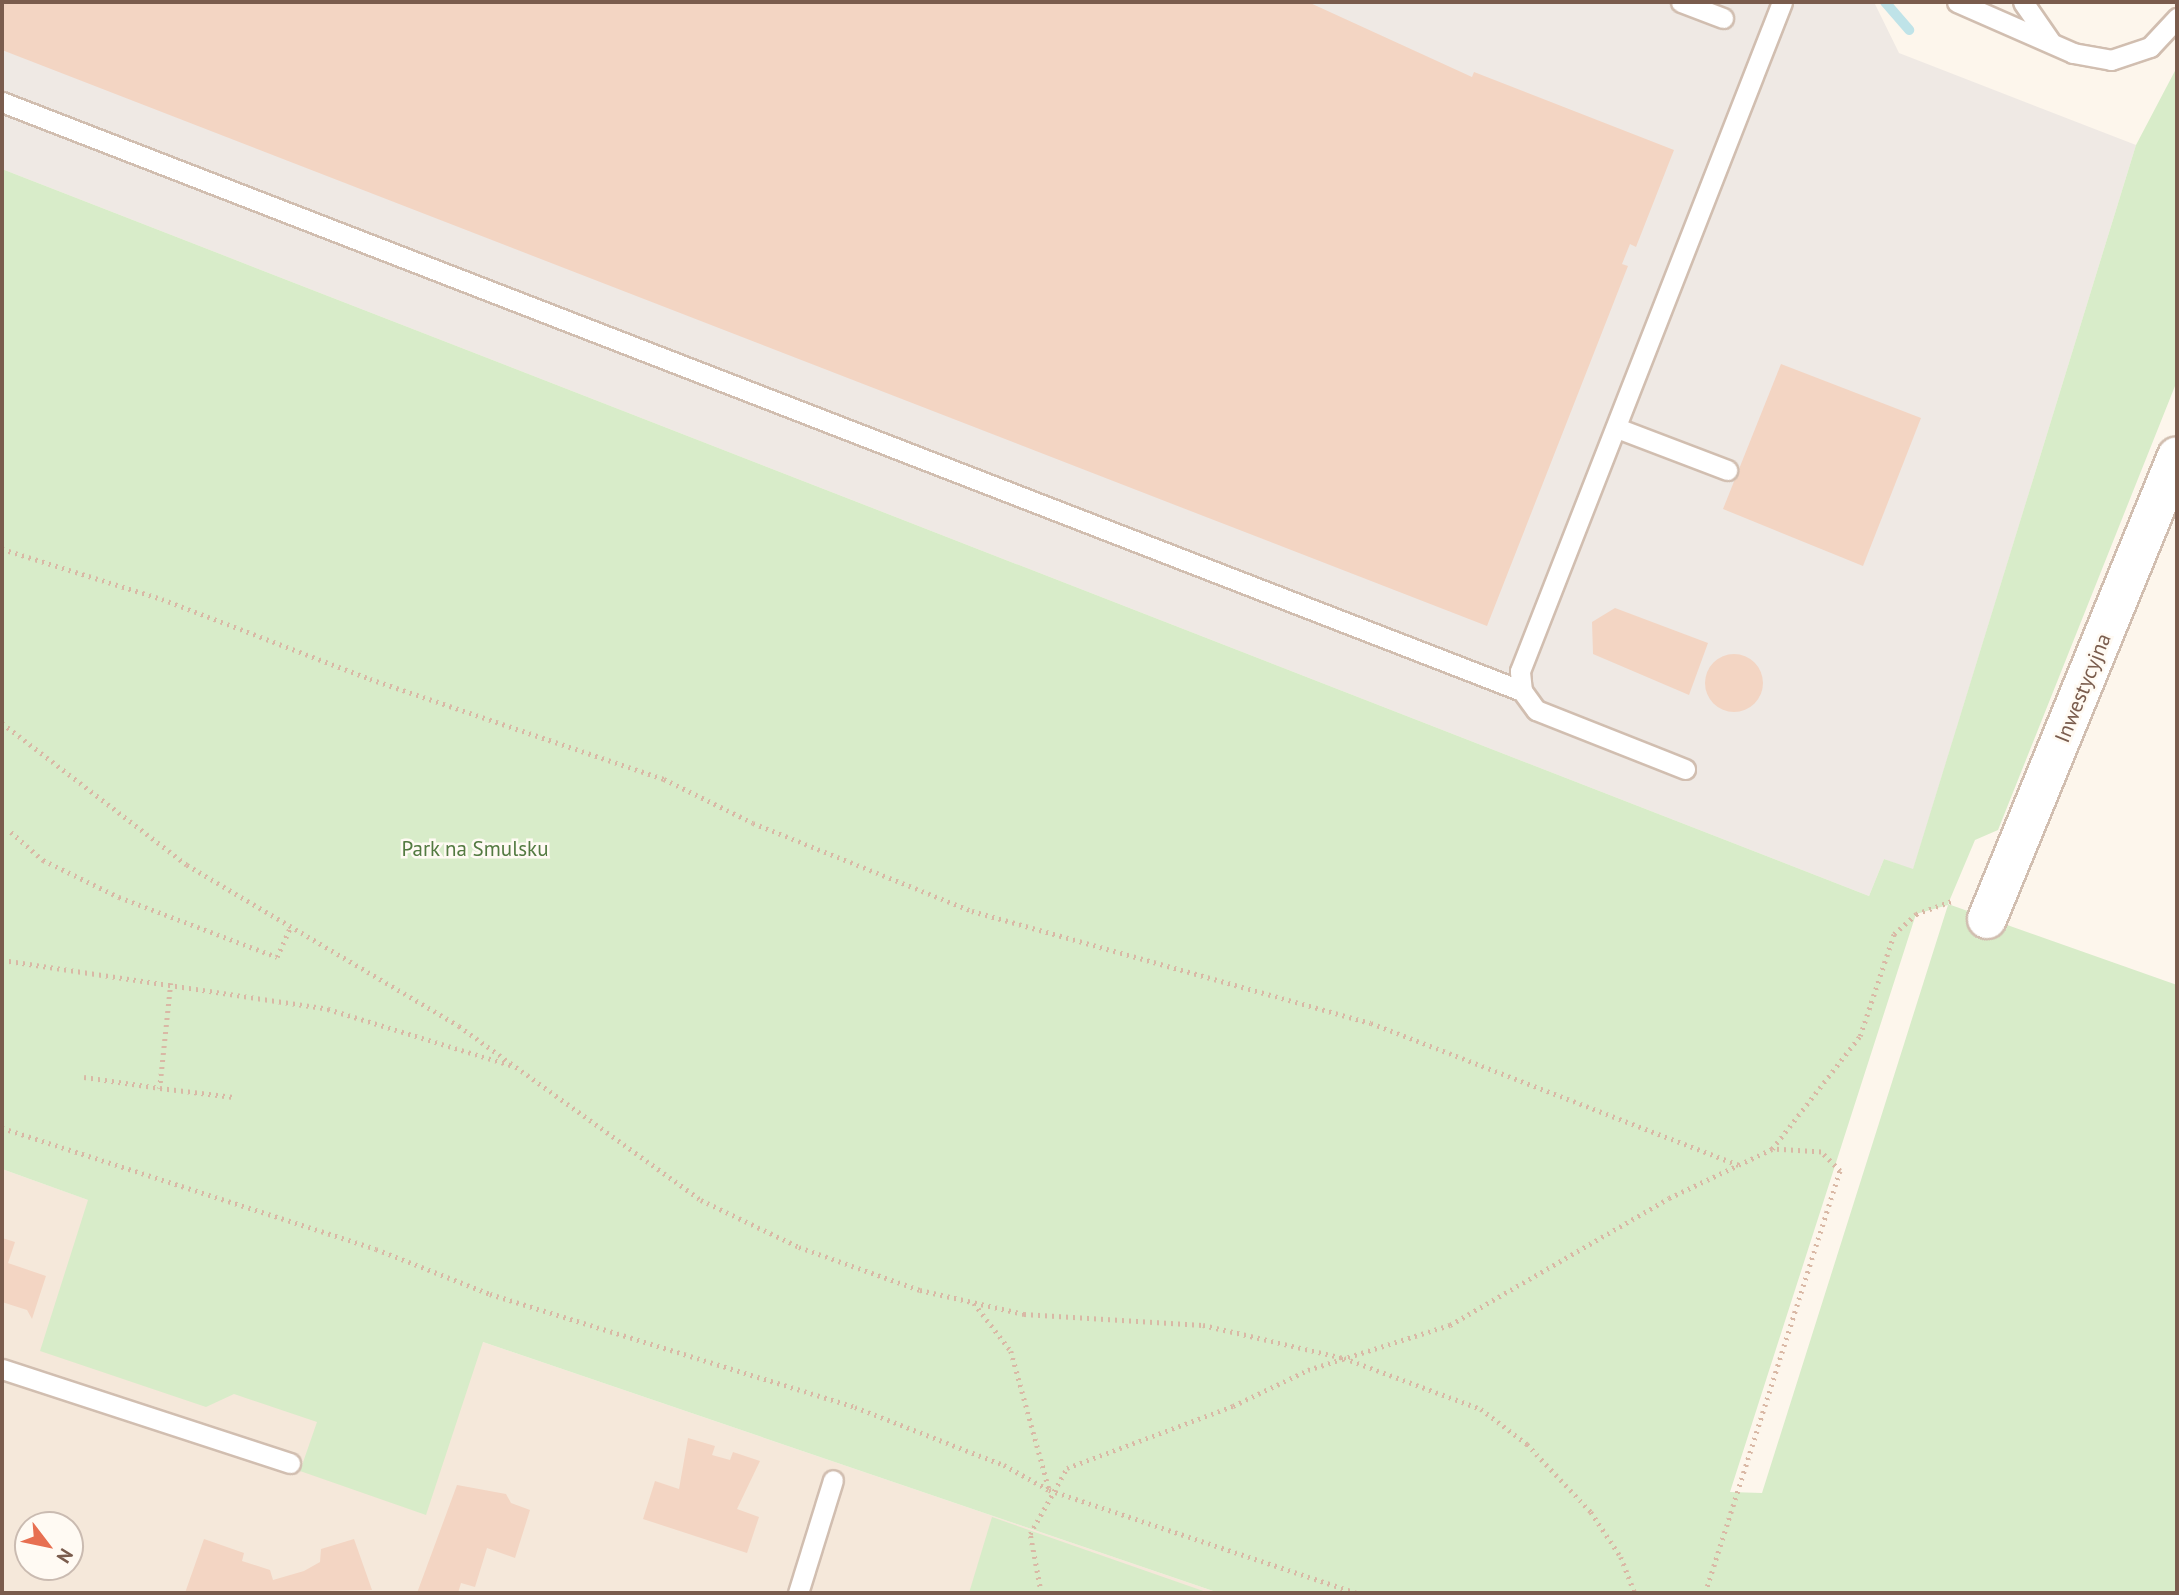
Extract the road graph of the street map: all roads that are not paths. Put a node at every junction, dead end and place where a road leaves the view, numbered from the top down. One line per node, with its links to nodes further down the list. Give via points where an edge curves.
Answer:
1 (1681, 2): 6 (lane)
2 (1782, 2): 11 (lane)
3 (1957, 2): 8 (lane)
4 (1981, 2): 8 (lane)
5 (2023, 2): 9 (lane)
6 (1723, 18)
7 (2177, 18): 9 (lane, via 2150,47 2111,60)
8 (2006, 25): 9 (lane)
9 (2053, 44)
10 (2, 102): 14 (lane)
11 (1617, 428): 13 (lane); 14 (lane, via 1520,671)
12 (2177, 456): 16 (street, Inwestycyjna)
13 (1727, 470)
14 (1522, 691): 15 (lane, via 1536,710)
15 (1685, 769)
16 (1987, 919)
17 (2, 1369): 18 (lane)
18 (290, 1463)
19 (833, 1480): 20 (lane)
20 (798, 1593)

